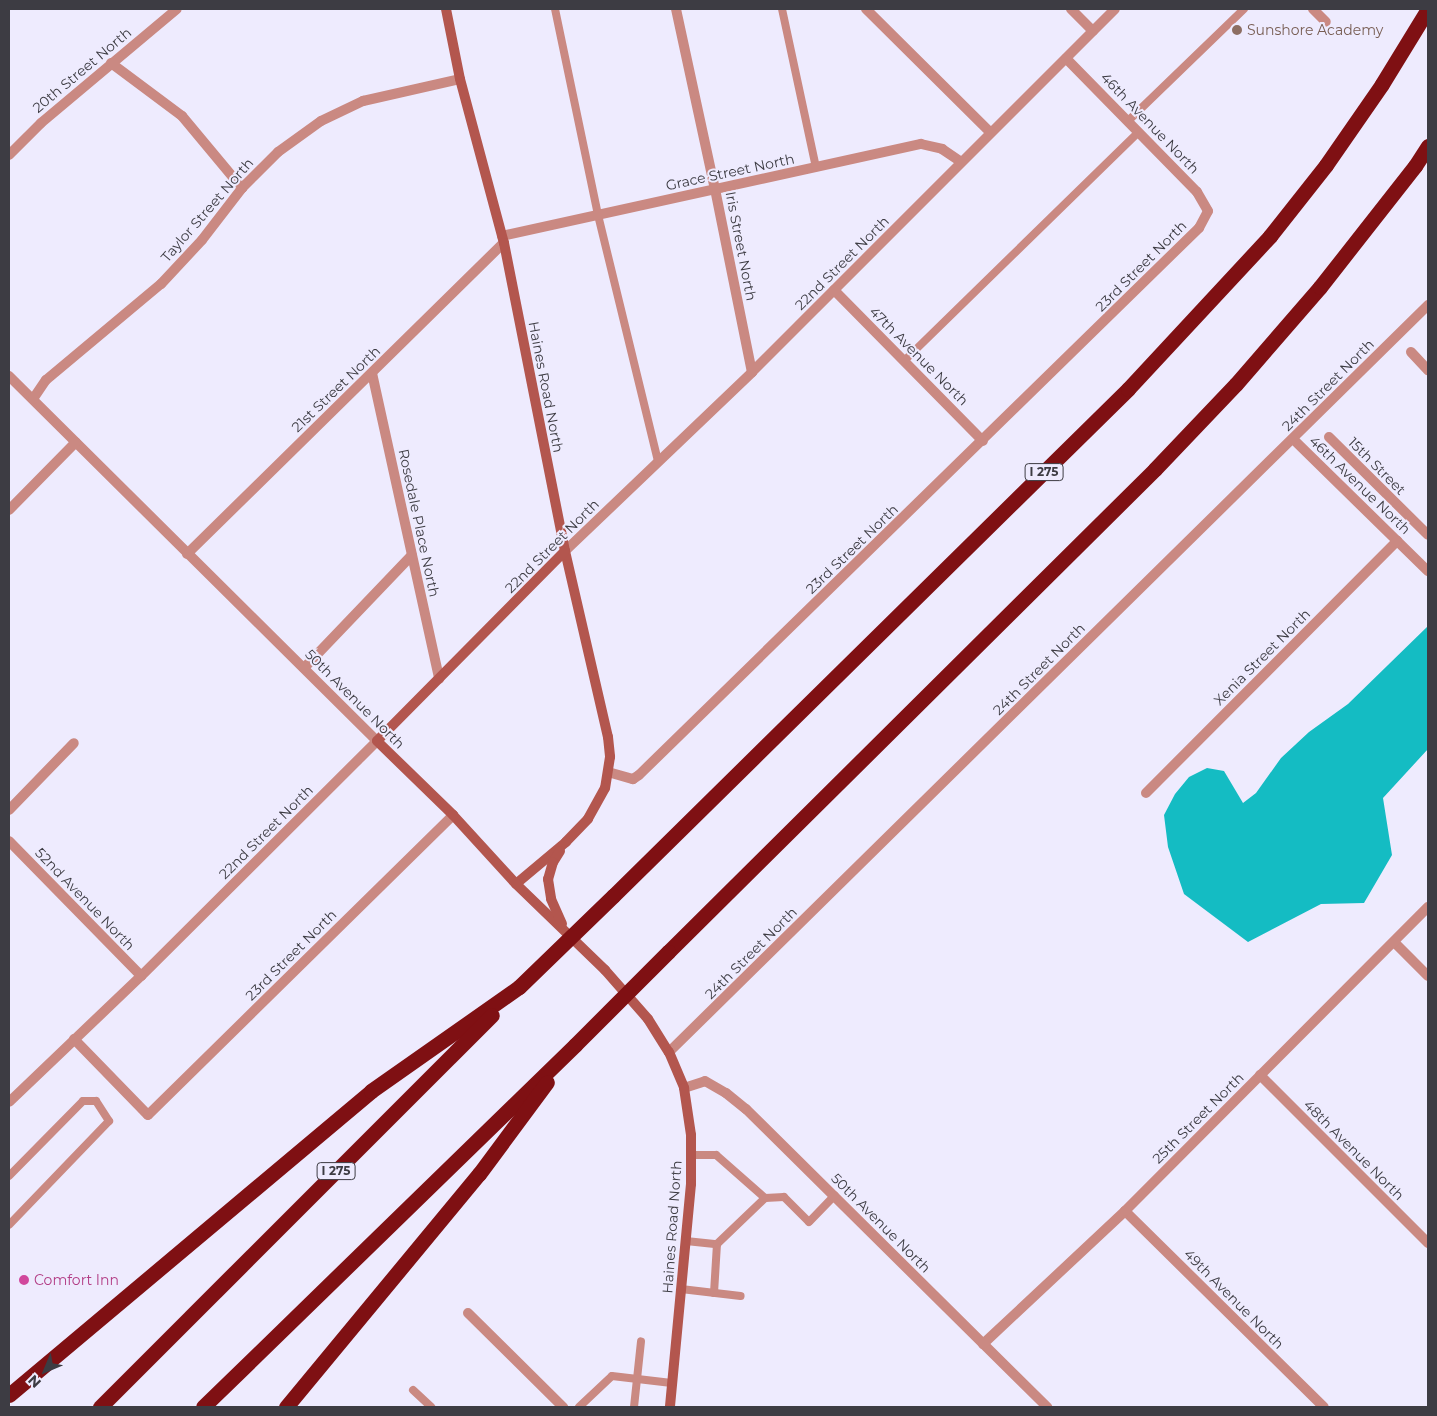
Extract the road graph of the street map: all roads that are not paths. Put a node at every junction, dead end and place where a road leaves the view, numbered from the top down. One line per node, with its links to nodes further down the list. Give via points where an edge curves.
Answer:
1 (177, 9): 15 (street, 20th Street North)
2 (446, 9): 16 (street, Haines Road North)
3 (555, 9): 27 (lane)
4 (676, 9): 25 (street, Iris Street North)
5 (782, 9): 23 (lane)
6 (866, 9): 18 (street)
7 (1071, 9): 13 (street)
8 (1115, 9): 13 (street, 22nd Street North)
9 (1244, 9): 17 (lane)
10 (1313, 9): 12 (street)
11 (1428, 9): 66 (highway, I 275, bridge, via 1326,166 1270,236 1128,389)
12 (1326, 22)
13 (1093, 31): 14 (street, 22nd Street North)
14 (1066, 58): 17 (street, 46th Avenue North); 18 (street, 22nd Street North)
15 (111, 63): 21 (street, 20th Street North); 24 (street, via 182,116)
16 (460, 79): 24 (street, Taylor Street North, via 364,101 321,121 278,152); 28 (street, Haines Road North)
17 (1128, 121): 19 (street, 46th Avenue North)
18 (990, 132): 22 (street, 22nd Street North)
19 (1139, 132): 26 (street, 46th Avenue North, via 1198,192); 32 (lane)
20 (1428, 146): 68 (highway, bridge, via 1320,287 1236,384 1155,469)
21 (9, 155)
22 (961, 162): 23 (street, Grace Street North, via 942,149 921,144); 29 (street, 22nd Street North)
23 (816, 167): 25 (street, Grace Street North)
24 (242, 188): 37 (street, Taylor Street North, via 202,240 161,284 46,380)
25 (715, 189): 27 (street, Grace Street North); 34 (street, Iris Street North)
26 (1208, 211): 40 (street, 23rd Street North, via 1199,228)
27 (598, 215): 28 (street, Grace Street North); 42 (lane)
28 (503, 239): 35 (street, 21st Street North); 46 (street, Haines Road North)
29 (834, 290): 32 (street, 47th Avenue North); 34 (street, 22nd Street North)
30 (1428, 305): 39 (street, 24th Street North)
31 (1411, 352): 33 (street)
32 (904, 361): 40 (street, 47th Avenue North)
33 (1428, 370)
34 (752, 372): 42 (street, 22nd Street North)
35 (372, 373): 47 (street, 21st Street North); 48 (street, Rosedale Place North)
36 (9, 376): 37 (street, 50th Avenue North)
37 (32, 399): 41 (street, 50th Avenue North)
38 (1329, 437): 44 (street, 15th Street)
39 (1293, 439): 45 (street, 46th Avenue North); 69 (street, 24th Street North)
40 (983, 441): 54 (street, 23rd Street North, via 639,776 633,779)
41 (76, 442): 43 (street); 47 (street, 50th Avenue North)
42 (658, 462): 46 (street, 22nd Street North)
43 (9, 510)
44 (1428, 535)
45 (1397, 541): 49 (street, 46th Avenue North); 55 (street, Xenia Street North)
46 (565, 551): 51 (street, 22nd Street North); 54 (street, Haines Road North, via 608,737)
47 (187, 554): 50 (street, 50th Avenue North)
48 (412, 556): 50 (street); 51 (street, Rosedale Place North)
49 (1428, 571)
50 (304, 668): 52 (street, 50th Avenue North)
51 (439, 679): 52 (street, 22nd Street North)
52 (378, 741): 57 (street, 50th Avenue North); 64 (street, 22nd Street North)
53 (74, 743): 56 (street)
54 (608, 772): 59 (street, via 599,802)
55 (1146, 793)
56 (9, 810)
57 (453, 815): 60 (street, 50th Avenue North); 67 (street, 23rd Street North, via 148,1115)
58 (9, 841): 64 (street, 52nd Avenue North)
59 (566, 842): 60 (street); 62 (street, via 553,862 548,879 555,912)
60 (516, 884): 62 (street, 50th Avenue North)
61 (1428, 908): 63 (street, 25th Street North)
62 (569, 935): 69 (street, 50th Avenue North, via 648,1019)
63 (1394, 942): 65 (street); 70 (street, 25th Street North)
64 (141, 976): 67 (street, 22nd Street North)
65 (1428, 976)
66 (519, 988): 88 (highway, I 275); 92 (highway, via 371,1091)
67 (74, 1038): 72 (street, 22nd Street North)
68 (575, 1045): 95 (highway); 96 (highway, via 479,1174)
69 (669, 1052): 71 (street, Haines Road North)
70 (1260, 1075): 77 (street, 25th Street North); 80 (street, 48th Avenue North)
71 (684, 1088): 73 (street, Haines Road North); 75 (street, 50th Avenue North, via 705,1082 726,1093)
72 (9, 1102)
73 (691, 1155): 76 (lane, via 716,1155); 79 (street, Haines Road North)
74 (9, 1176): 78 (lane, via 84,1100 96,1101 109,1121)
75 (835, 1196): 76 (lane, via 809,1222 784,1197); 87 (street, 50th Avenue North)
76 (765, 1198): 81 (lane)
77 (1125, 1210): 87 (street, 25th Street North); 103 (street, 49th Avenue North)
78 (9, 1225)
79 (686, 1241): 81 (lane); 82 (street, Haines Road North)
80 (1428, 1243)
81 (717, 1244): 83 (lane)
82 (681, 1288): 83 (lane); 90 (street, Haines Road North)
83 (714, 1293): 84 (lane)
84 (741, 1296)
85 (468, 1313): 98 (street)
86 (640, 1341): 89 (lane)
87 (983, 1344): 102 (street, 50th Avenue North)
88 (152, 1356): 93 (highway); 94 (highway, I 275)
89 (636, 1379): 90 (lane); 99 (lane, via 612,1376); 100 (lane)
90 (672, 1383): 101 (street, Haines Road North)
91 (413, 1390): 97 (lane)
92 (9, 1395)
93 (89, 1407)
94 (100, 1407)
95 (203, 1407)
96 (286, 1407)
97 (432, 1407)
98 (563, 1407)
99 (579, 1407)
100 (634, 1407)
101 (670, 1407)
102 (1046, 1407)
103 (1324, 1407)

